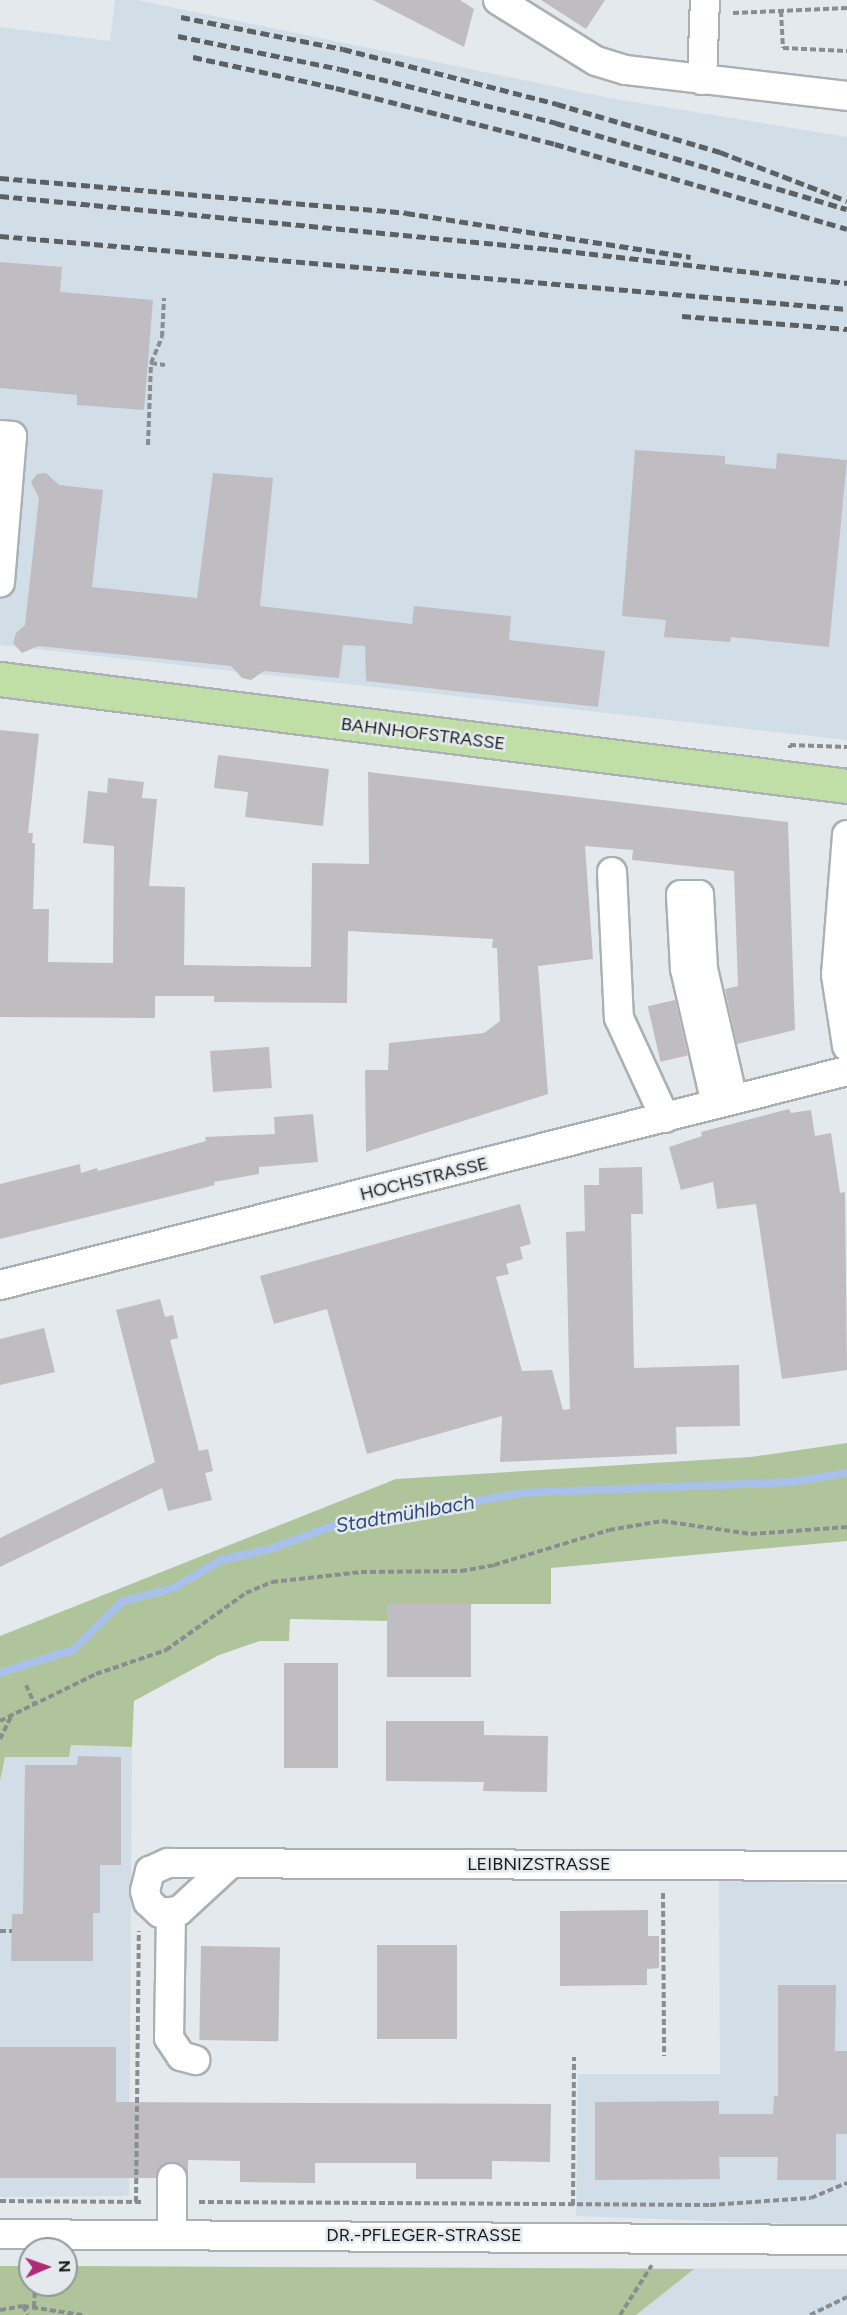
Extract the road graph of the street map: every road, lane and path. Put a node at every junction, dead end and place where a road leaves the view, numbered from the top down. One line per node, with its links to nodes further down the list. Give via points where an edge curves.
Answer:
1 (498, 0): 6 (street, via 596,61 626,70)
2 (705, 8): 4 (path); 6 (street)
3 (847, 8): 4 (path)
4 (781, 11): 5 (path, via 783,48)
5 (847, 51)
6 (702, 80): 7 (street)
7 (847, 96)
8 (164, 298): 9 (path, via 162,337)
9 (151, 363): 10 (path); 12 (path)
10 (165, 365)
11 (0, 435): 13 (street, via 12,436)
12 (148, 445)
13 (3, 502): 14 (street)
14 (0, 584)
15 (0, 679): 16 (main road, BAHNHOFSTRASSE)
16 (847, 786)
17 (847, 835): 19 (street, via 838,932)
18 (612, 872): 22 (street, via 619,1018)
19 (845, 1030)
20 (847, 1071): 21 (street, HOCHSTRASSE)
21 (724, 1102): 21 (street, via 703,969 699,895 681,895 685,969); 22 (street, HOCHSTRASSE)
22 (665, 1118): 23 (street, HOCHSTRASSE)
23 (0, 1285)
24 (847, 1527): 26 (path, via 751,1534 662,1521 609,1530 494,1565 461,1571 362,1572 272,1582 246,1593 166,1650 96,1674)
25 (26, 1684): 26 (path)
26 (34, 1703): 27 (path)
27 (11, 1715): 28 (path); 29 (path)
28 (0, 1721)
29 (0, 1739)
30 (230, 1864): 31 (street, LEIBNIZSTRASSE); 33 (street, LEIBNIZSTRASSE, via 159,1865 150,1871); 34 (street, via 185,1907)
31 (663, 1865): 32 (street, LEIBNIZSTRASSE); 37 (path)
32 (847, 1866)
33 (145, 1891): 34 (street, via 153,1910); 43 (path, via 139,1928)
34 (171, 1913): 39 (street, via 169,2038 181,2056)
35 (0, 1931): 36 (path)
36 (12, 1931)
37 (664, 2056)
38 (574, 2057): 44 (path)
39 (195, 2060)
40 (847, 2183): 44 (path, via 829,2193 792,2201)
41 (172, 2190): 43 (path); 44 (path); 46 (street)
42 (0, 2201): 43 (path)
43 (136, 2202)
44 (573, 2204): 47 (path)
45 (0, 2234): 46 (street, DR.-PFLEGER-STRASSE)
46 (172, 2235): 47 (street, DR.-PFLEGER-STRASSE)
47 (573, 2236): 48 (street, DR.-PFLEGER-STRASSE)
48 (670, 2237): 49 (street, DR.-PFLEGER-STRASSE); 57 (path)
49 (847, 2240)
50 (34, 2297): 53 (path)
51 (847, 2297): 58 (path)
52 (23, 2306): 53 (path); 54 (path); 55 (path)
53 (34, 2307): 56 (path)
54 (0, 2310)
55 (28, 2315)
56 (82, 2315)
57 (621, 2315)
58 (810, 2315)

